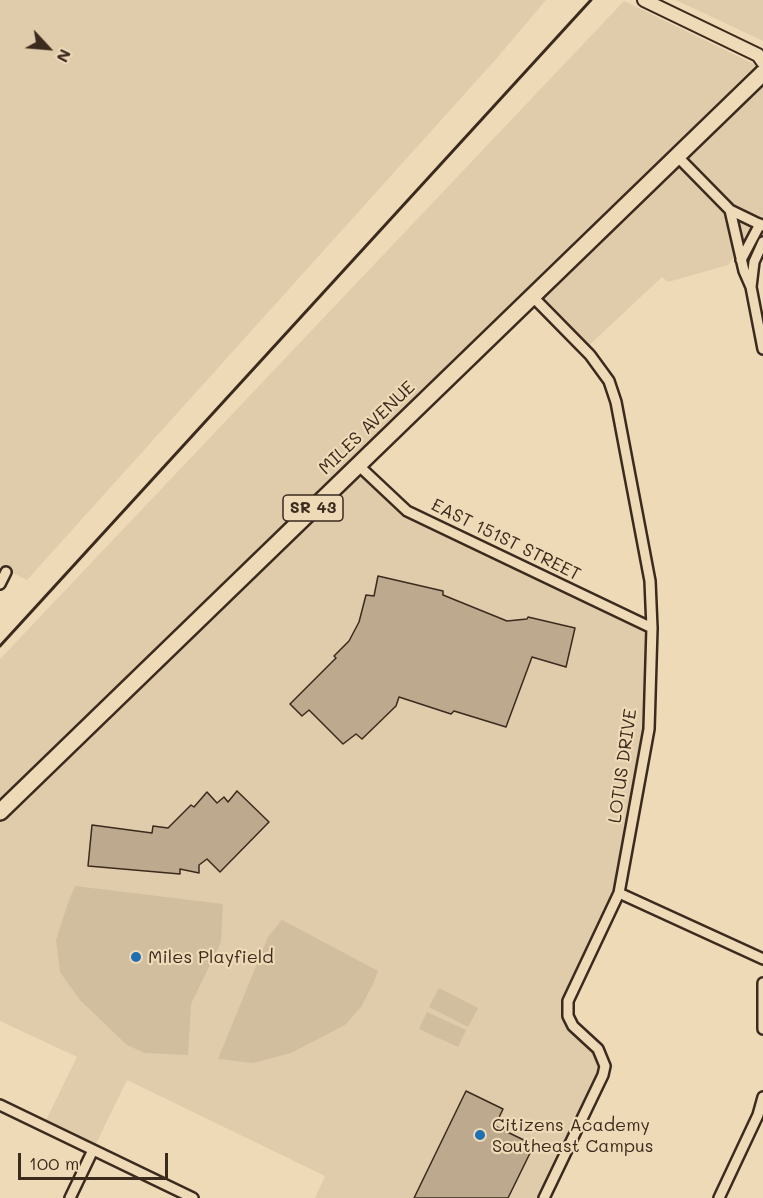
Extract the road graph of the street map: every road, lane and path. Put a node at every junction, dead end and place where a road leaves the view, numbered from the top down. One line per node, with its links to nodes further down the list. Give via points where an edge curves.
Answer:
1 (644, 0): 2 (street, via 758,56)
2 (763, 62)
3 (763, 73): 4 (main road, MILES AVENUE / SR 43)
4 (677, 156): 5 (street); 10 (main road, MILES AVENUE / SR 43)
5 (730, 210): 6 (street); 8 (street)
6 (761, 225): 8 (street)
7 (763, 243): 9 (street, via 754,262)
8 (741, 260): 9 (street)
9 (751, 287): 11 (street)
10 (533, 297): 12 (main road, MILES AVENUE / SR 43); 15 (street, LOTUS DRIVE, via 590,355 609,381 650,581)
11 (763, 349)
12 (357, 464): 15 (street, EAST 151ST STREET, via 407,511); 16 (main road, MILES AVENUE / SR 43)
13 (6, 572): 14 (street)
14 (0, 584)
15 (652, 627): 17 (street, LOTUS DRIVE, via 649,729)
16 (0, 812)
17 (619, 893): 18 (street); 27 (street, LOTUS DRIVE, via 568,1001 573,1026 598,1049 605,1066 603,1075)
18 (763, 959)
19 (763, 983): 20 (street)
20 (763, 1029)
21 (763, 1097): 23 (street)
22 (0, 1105): 24 (street)
23 (761, 1116): 28 (street)
24 (93, 1150): 25 (street); 26 (street)
25 (70, 1198)
26 (194, 1198)
27 (544, 1198)
28 (719, 1198)

